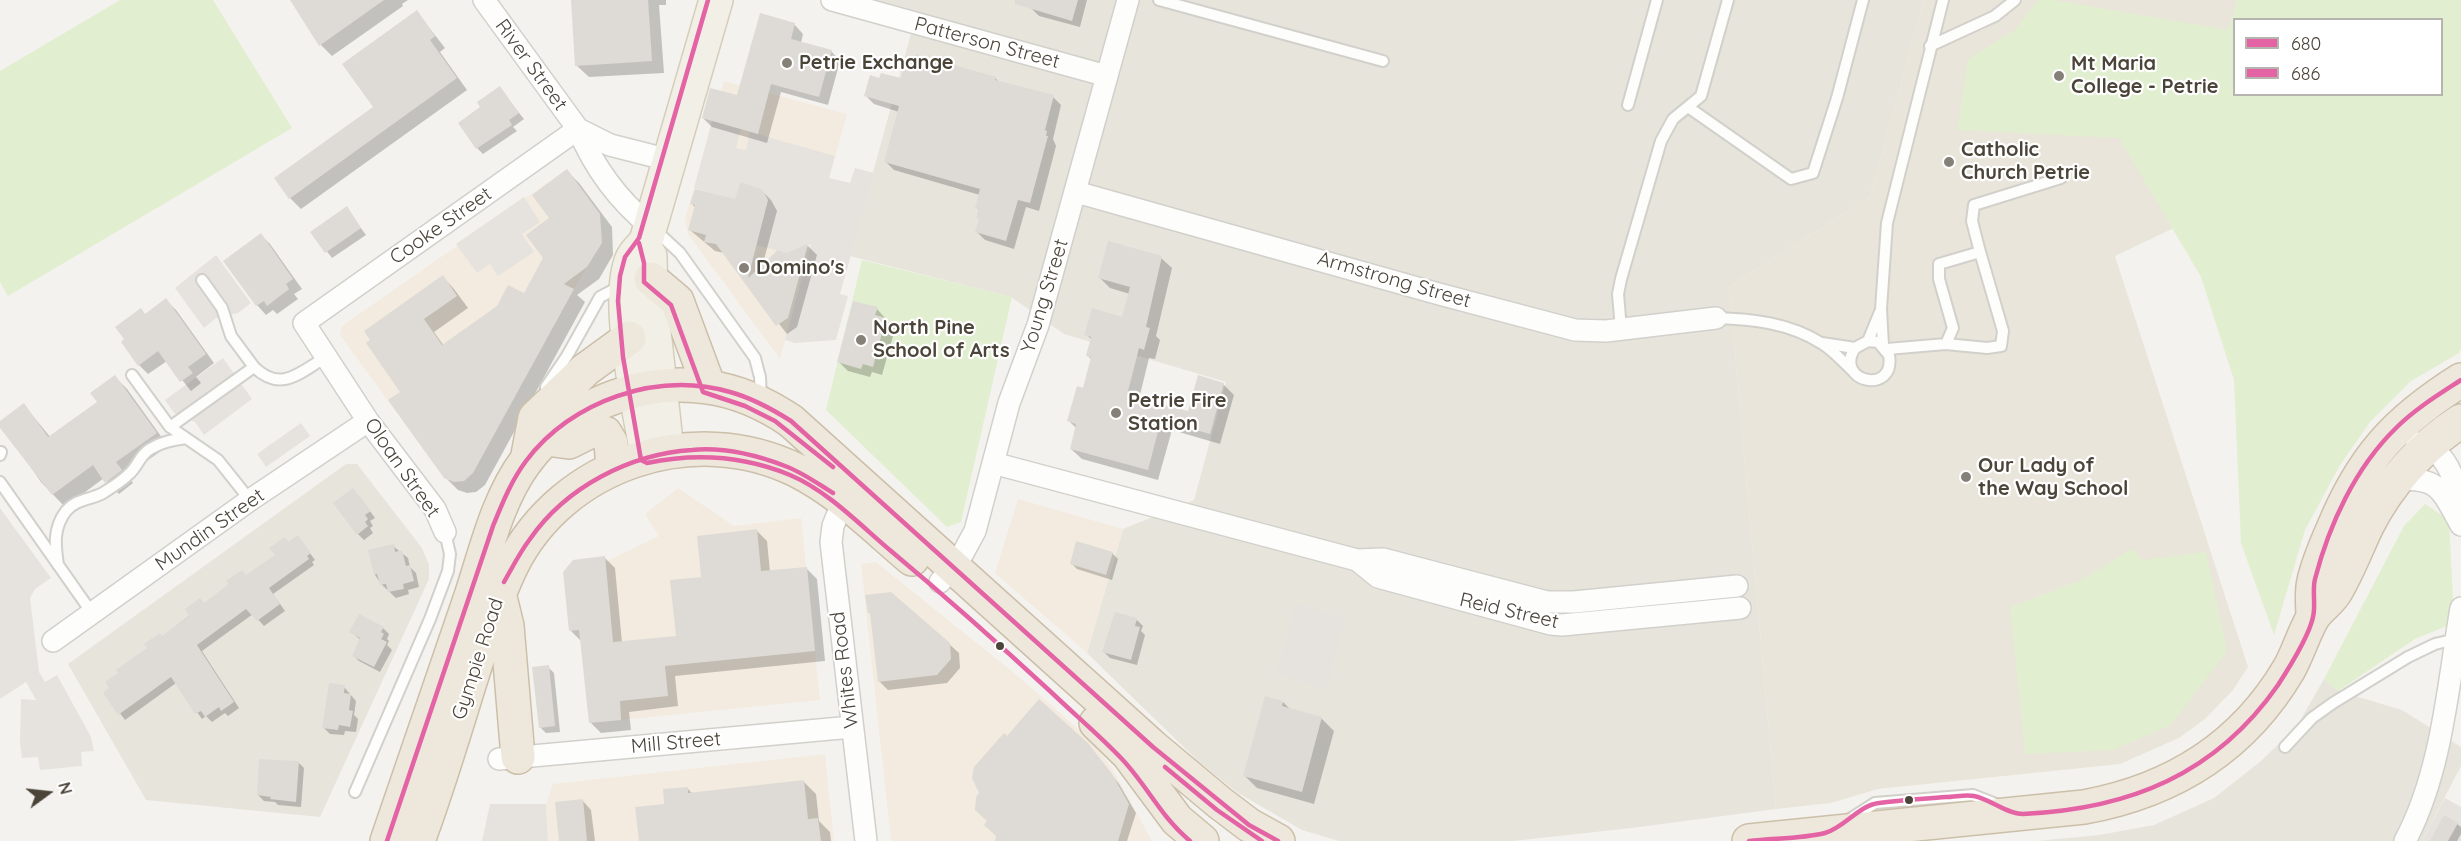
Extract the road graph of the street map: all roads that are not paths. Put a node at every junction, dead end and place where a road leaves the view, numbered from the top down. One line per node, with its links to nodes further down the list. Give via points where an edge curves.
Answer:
1 (484, 0): 16 (street, River Street)
2 (716, 0): 17 (main road)
3 (832, 0): 13 (street, Patterson Street)
4 (1128, 0): 13 (street, Young Street)
5 (1159, 0): 12 (lane)
6 (1657, 0): 14 (lane)
7 (1728, 0): 15 (lane, via 1701,96)
8 (1863, 0): 15 (lane, via 1813,173 1791,179)
9 (1942, 0): 11 (lane)
10 (2015, 0): 11 (lane, via 1995,16)
11 (1930, 46): 24 (lane, via 1887,223)
12 (1383, 61)
13 (1107, 76): 19 (street, Young Street)
14 (1628, 105)
15 (1688, 107): 27 (lane, via 1673,119 1657,152 1618,294)
16 (578, 129): 17 (street, River Street, via 610,145); 20 (street, River Street, via 588,153); 26 (street, Cooke Street)
17 (669, 160): 20 (main road)
18 (2061, 178): 21 (lane, via 1974,205 1972,221)
19 (1076, 192): 27 (street, Armstrong Street, via 1575,330); 52 (street, Young Street)
20 (648, 234): 23 (main road, via 652,262); 43 (lane, via 680,253 755,358)
21 (1980, 252): 31 (lane, via 1938,264 1953,328); 31 (lane, via 2002,331 2001,346)
22 (202, 280): 37 (lane, via 222,308 231,336)
23 (639, 281): 28 (main road); 41 (highway, via 676,301); 42 (main road, via 651,303); 47 (lane, via 604,293 596,303 546,387)
24 (1881, 309): 29 (lane); 32 (lane)
25 (1716, 318): 27 (street, Armstrong Street); 30 (lane, via 1750,319 1787,327)
26 (304, 323): 35 (street, Oloan Street)
27 (1622, 329)
28 (629, 338): 42 (main road); 47 (highway, via 585,370)
29 (1868, 341): 32 (lane); 33 (lane)
30 (1822, 343): 33 (lane); 38 (lane)
31 (1946, 344): 34 (lane)
32 (1885, 347): 34 (lane); 36 (lane)
33 (1856, 348): 38 (lane, via 1851,359)
34 (1912, 348): 36 (lane)
35 (326, 357): 37 (lane, via 294,377 277,380 265,378); 44 (street, Oloan Street)
36 (1890, 366): 38 (lane, via 1876,380 1863,380)
37 (254, 367): 46 (lane)
38 (1853, 371)
39 (132, 375): 46 (lane)
40 (2461, 380): 49 (highway, via 2428,401)
41 (709, 387): 42 (highway, Gympie Road); 43 (highway, Gympie Road)
42 (649, 389): 47 (highway, Gympie Road, via 611,398); 51 (main road)
43 (761, 403): 63 (highway, Gympie Road, via 791,421)
44 (368, 421): 56 (street, Mundin Street); 60 (street, Oloan Street, via 435,509)
45 (2461, 421): 50 (highway)
46 (170, 427): 48 (lane)
47 (540, 436): 53 (highway, via 569,442 591,431 605,433 611,443); 77 (highway, Gympie Road, via 495,522)
48 (186, 438): 56 (lane, via 218,460); 62 (lane, via 152,448 140,456 131,473 101,494 80,500 67,510 57,526)
49 (2382, 443): 50 (street, via 2411,441); 69 (highway, via 2352,487 2326,543 2313,582)
50 (2430, 445): 54 (highway); 57 (street, via 2446,462)
51 (657, 453): 53 (highway, Gympie Road); 58 (highway, Gympie Road, via 715,449 756,456 803,474)
52 (993, 463): 61 (street, Reid Street); 63 (street, Young Street, via 975,531)
53 (614, 468): 65 (highway, Gympie Road, via 578,489 544,519 513,563)
54 (2397, 480): 59 (street, via 2413,478 2437,485); 69 (highway, via 2369,523 2335,593)
55 (0, 482): 62 (lane)
56 (250, 500): 68 (street, Mundin Street)
57 (2461, 500)
58 (843, 501): 63 (highway, Gympie Road); 72 (street, Whites Road, via 831,542)
59 (2461, 525)
60 (445, 532): 75 (lane, Oloan Street, via 450,554 448,571)
61 (1357, 560): 64 (street, Reid Street, via 1383,559 1559,603); 66 (street, Reid Street, via 1378,577 1551,624)
62 (58, 565): 68 (lane)
63 (946, 574): 79 (highway, via 1128,754 1177,820); 80 (highway, via 1220,804)
64 (1737, 586)
65 (499, 593): 74 (highway, via 507,626); 76 (highway, Gympie Road)
66 (1740, 608)
67 (2461, 608): 70 (street)
68 (92, 613): 71 (street, Mundin Street)
69 (2313, 617): 81 (highway, via 2290,667 2263,706 2229,742 2168,782 2119,801)
70 (2456, 639): 73 (lane, via 2422,650 2333,703 2312,718); 82 (street, via 2427,790)
71 (53, 641)
72 (852, 727): 74 (street, Mill Street); 78 (street, Whites Road)
73 (2285, 747)
74 (509, 758)
75 (355, 792)
76 (423, 826)
77 (391, 828)
78 (866, 841)
79 (1202, 841)
80 (1278, 841)
81 (1749, 841)
82 (2405, 841)

